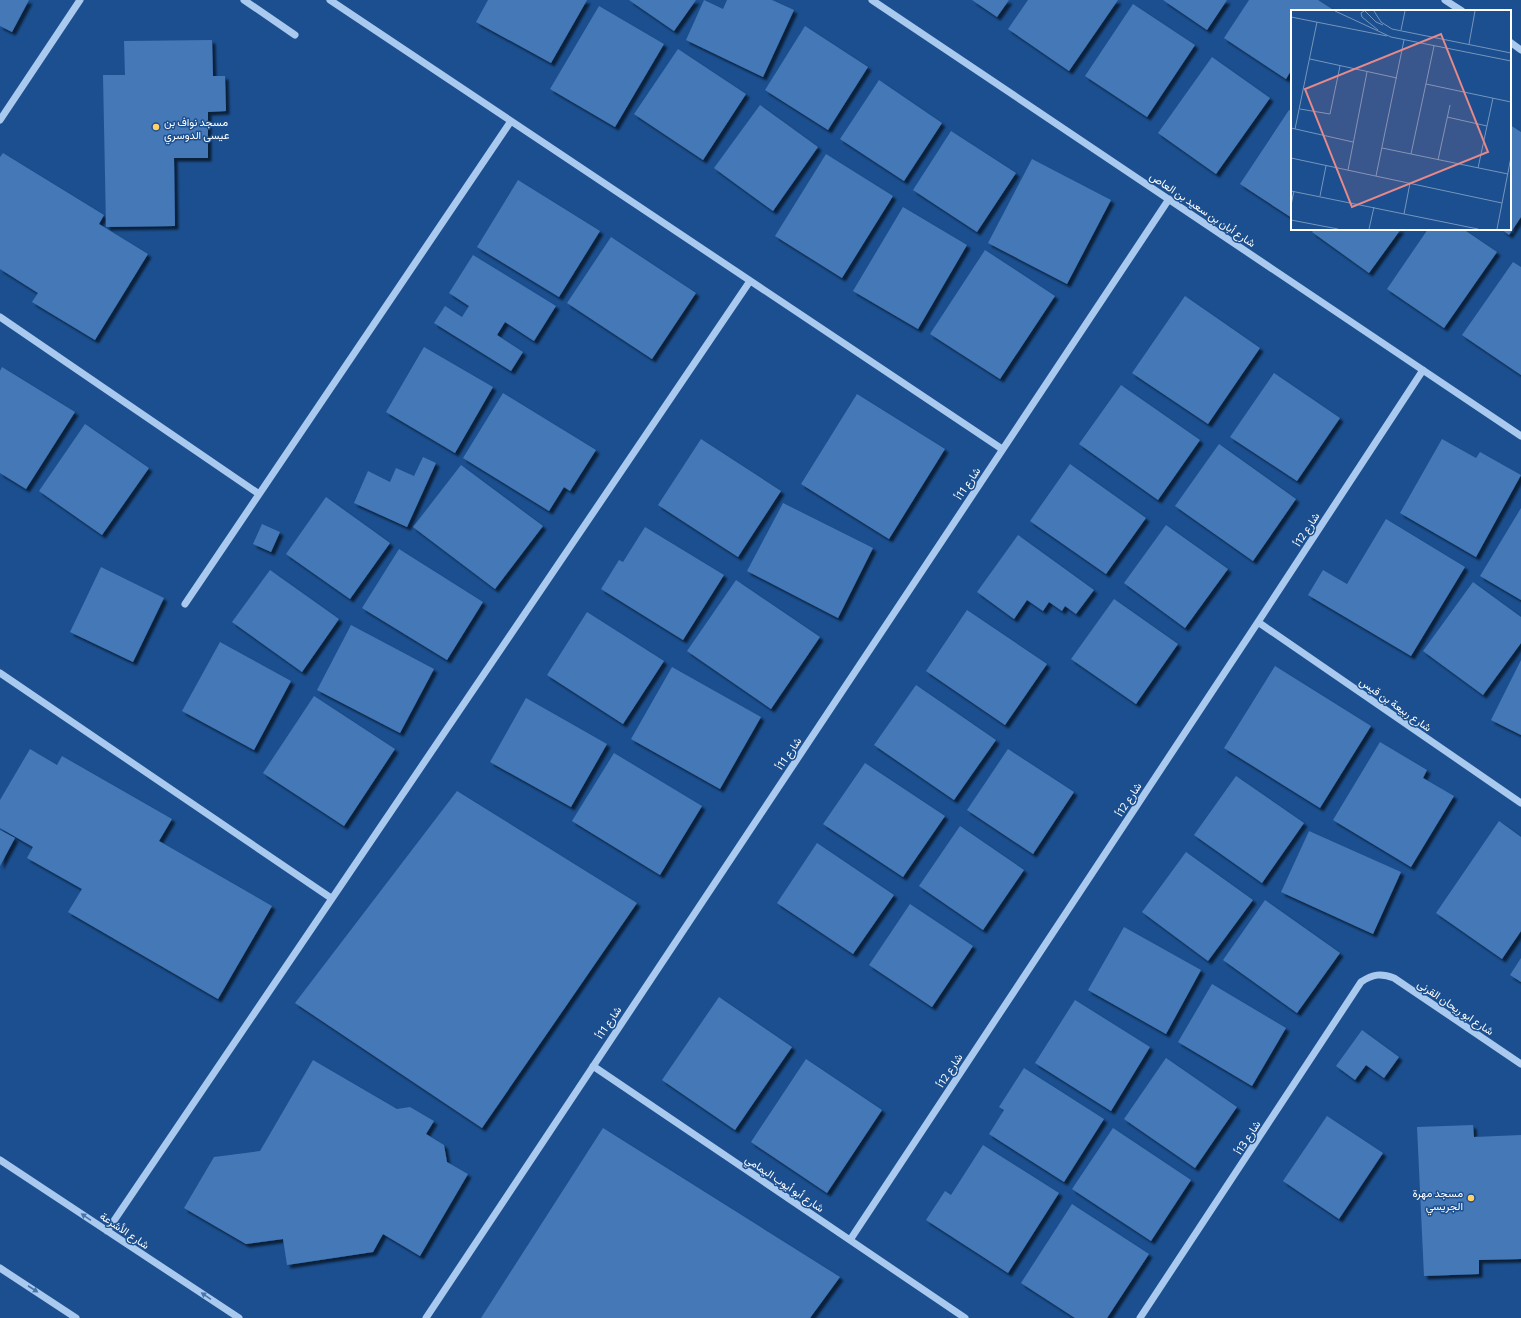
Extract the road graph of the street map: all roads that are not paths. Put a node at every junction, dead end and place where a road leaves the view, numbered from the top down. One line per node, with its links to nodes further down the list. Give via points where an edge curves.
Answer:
1 (80, 0): 10 (street)
2 (244, 0): 7 (street)
3 (330, 0): 11 (street)
4 (872, 0): 12 (street, شارع أبان بن سعيد بن العاص)
5 (1445, 0): 6 (street)
6 (1460, 10)
7 (295, 35)
8 (1511, 43): 9 (street)
9 (1521, 50)
10 (0, 120)
11 (511, 121): 13 (street); 18 (street)
12 (1168, 200): 15 (street, شارع أبان بن سعيد بن العاص); 17 (street, شارع 11أ)
13 (750, 281): 17 (street); 23 (street)
14 (0, 317): 18 (street)
15 (1423, 370): 16 (street, شارع أبان بن سعيد بن العاص); 20 (street, شارع 12أ)
16 (1521, 436)
17 (1002, 449): 26 (street, شارع 11أ)
18 (259, 494): 19 (street)
19 (185, 604)
20 (1258, 622): 22 (street, شارع ربيعة بن قيس); 29 (street, شارع 12أ)
21 (0, 673): 23 (street)
22 (1521, 803)
23 (331, 898): 28 (street)
24 (1377, 974): 25 (street, شارع ابو ريحان القرنى, via 1394,978); 35 (street, شارع 13أ, via 1361,982)
25 (1521, 1064)
26 (593, 1066): 29 (street, شارع أبو أيوب اليمامي); 33 (street, شارع 11أ)
27 (0, 1160): 28 (street, شارع الأشرعة, one-way to 27)
28 (107, 1230): 32 (street, شارع الأشرعة, one-way to 28)
29 (850, 1240): 34 (street, شارع أبو أيوب اليمامي)
30 (0, 1268): 31 (street, one-way to 31)
31 (76, 1318)
32 (239, 1318)
33 (426, 1318)
34 (965, 1318)
35 (1140, 1318)

